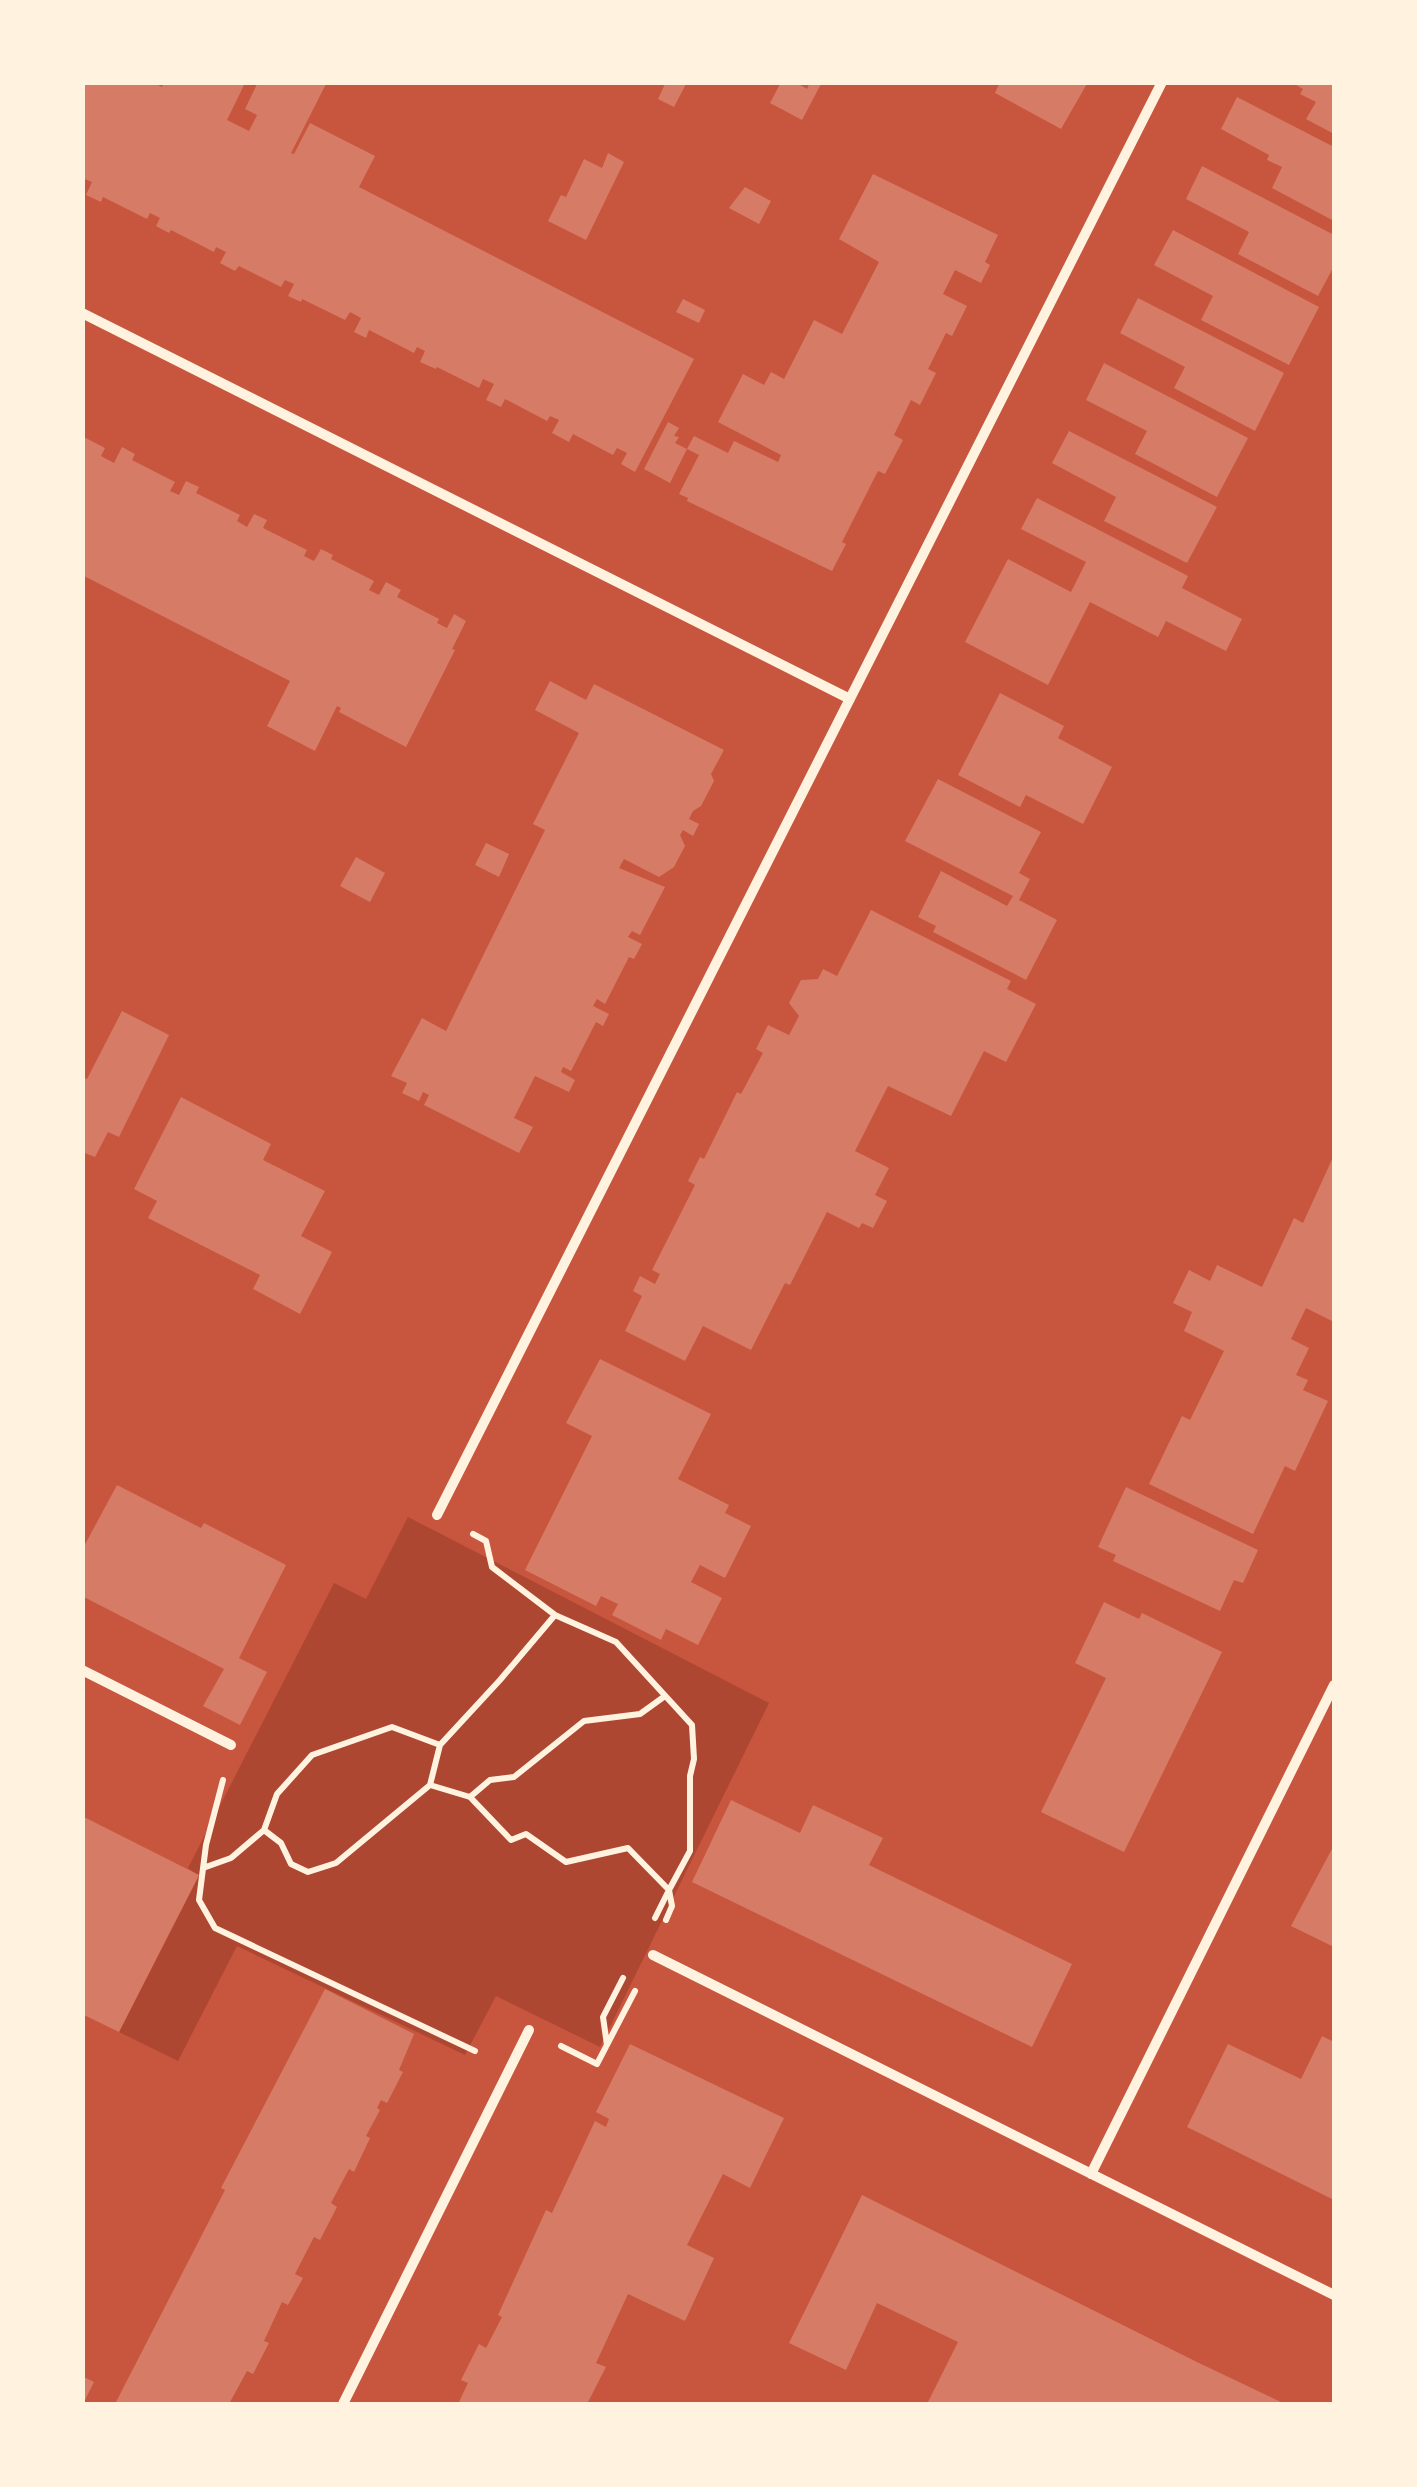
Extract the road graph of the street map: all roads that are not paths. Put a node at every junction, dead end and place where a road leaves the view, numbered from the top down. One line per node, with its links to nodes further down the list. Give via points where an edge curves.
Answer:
1 (1162, 82): 3 (street)
2 (82, 312): 3 (street)
3 (850, 699): 4 (street)
4 (437, 1515)
5 (82, 1670): 7 (street)
6 (1334, 1685): 10 (street)
7 (232, 1744)
8 (653, 1956): 10 (street)
9 (529, 2030): 12 (street)
10 (1091, 2174): 11 (street)
11 (1334, 2295)
12 (343, 2404)

